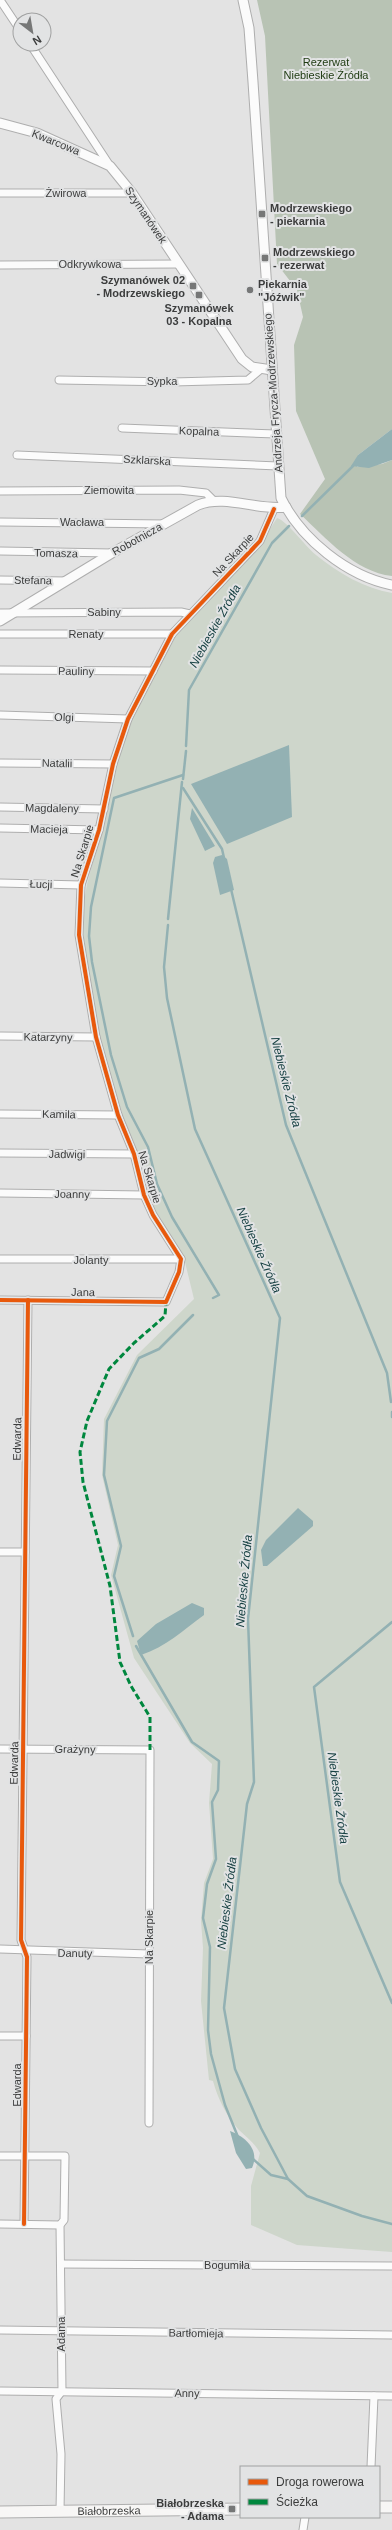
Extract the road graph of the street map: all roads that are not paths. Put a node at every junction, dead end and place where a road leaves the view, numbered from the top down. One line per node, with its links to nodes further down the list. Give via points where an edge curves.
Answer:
1 (0, 0): 3 (street)
2 (243, 0): 12 (street, Andrzeja Frycza-Modrzewskiego, via 251,52)
3 (12, 18)
4 (35, 52): 6 (street, Szymanówek)
5 (0, 123): 6 (street, Kwarcowa, via 38,133)
6 (110, 166): 8 (street, Szymanówek)
7 (0, 193): 8 (street, Żwirowa)
8 (132, 193): 9 (street, Szymanówek)
9 (179, 264): 10 (street, Odkrywkowa); 11 (street, Szymanówek, via 242,359 252,367)
10 (0, 265)
11 (261, 369): 12 (street, Szymanówek); 13 (street, Sypka, via 248,380)
12 (272, 370): 15 (street, Andrzeja Frycza-Modrzewskiego)
13 (59, 380)
14 (122, 428): 15 (street, Kopalna)
15 (276, 434): 17 (street, Andrzeja Frycza-Modrzewskiego)
16 (17, 455): 17 (street, Szklarska)
17 (278, 466): 20 (street, Andrzeja Frycza-Modrzewskiego, via 279,489)
18 (0, 491): 19 (street, Ziemowita, via 179,490 206,493)
19 (214, 501): 21 (street, Robotnicza); 23 (street, Robotnicza, via 198,505)
20 (286, 507): 21 (street, Robotnicza); 28 (street, Andrzeja Frycza-Modrzewskiego, via 308,535 332,557 358,573)
21 (274, 509): 31 (street, Na Skarpie, via 260,541)
22 (0, 522): 23 (street, Wacława)
23 (165, 524): 25 (street, Robotnicza)
24 (0, 551): 25 (street, Tomasza)
25 (112, 553): 27 (street, Robotnicza)
26 (0, 580): 27 (street, Stefana)
27 (66, 581): 29 (street, Robotnicza)
28 (392, 585)
29 (17, 611): 30 (street, Sabiny); 31 (street, Sabiny); 32 (street, Robotnicza)
30 (0, 613)
31 (190, 614): 34 (street, Na Skarpie)
32 (0, 621)
33 (0, 634): 34 (street, Renaty)
34 (172, 634): 36 (street, Na Skarpie)
35 (0, 670): 36 (street, Pauliny)
36 (153, 671): 38 (street, Na Skarpie)
37 (0, 715): 38 (street, Olgi)
38 (128, 720): 40 (street, Na Skarpie)
39 (0, 763): 40 (street, Natalii)
40 (113, 764): 42 (street, Na Skarpie)
41 (0, 807): 42 (street, Magdaleny)
42 (104, 809): 44 (street, Na Skarpie)
43 (0, 828): 44 (street, Macieja)
44 (99, 830): 46 (street, Na Skarpie)
45 (0, 883): 46 (street, Łucji)
46 (81, 885): 48 (street, Na Skarpie, via 78,935)
47 (0, 1036): 48 (street, Katarzyny)
48 (96, 1037): 50 (street, Na Skarpie)
49 (0, 1114): 50 (street, Kamila)
50 (118, 1115): 52 (street, Na Skarpie)
51 (0, 1153): 52 (street, Jadwigi)
52 (134, 1154): 54 (street, Na Skarpie)
53 (0, 1193): 54 (street, Joanny)
54 (144, 1195): 56 (street, Na Skarpie, via 153,1215)
55 (0, 1259): 56 (street, Jolanty)
56 (181, 1259): 58 (street, Jana, via 179,1272 166,1302)
57 (0, 1300): 58 (street, Jana)
58 (28, 1300): 60 (street, Edwarda)
59 (0, 1552): 60 (street)
60 (25, 1552): 62 (street, Edwarda)
61 (0, 1749): 62 (street, Grażyny)
62 (23, 1749): 63 (street, Grażyny); 65 (street, Edwarda)
63 (150, 1750): 66 (street, Na Skarpie)
64 (0, 1949): 65 (street, Danuty)
65 (23, 1950): 66 (street, Danuty); 68 (street, Edwarda, via 27,1958)
66 (149, 1954): 69 (street, Na Skarpie)
67 (0, 2036): 68 (street)
68 (26, 2036): 71 (street, Edwarda)
69 (149, 2123)
70 (0, 2156): 71 (street)
71 (25, 2156): 73 (street, Edwarda); 74 (street, Adama, via 66,2156 64,2220)
72 (0, 2224): 73 (street)
73 (24, 2224): 74 (street)
74 (60, 2225): 75 (street, Adama)
75 (61, 2264): 76 (street, Bogumiła); 78 (street, Adama)
76 (392, 2266)
77 (0, 2330): 78 (street, Bartłomieja)
78 (61, 2331): 79 (street, Bartłomieja); 81 (street, Adama)
79 (392, 2335)
80 (0, 2391): 81 (street, Anny)
81 (62, 2391): 82 (street, Anny); 88 (street, Adama, via 56,2399 61,2454)
82 (374, 2396): 83 (street, Anny); 84 (street)
83 (392, 2396)
84 (371, 2466)
85 (380, 2507): 86 (main road)
86 (392, 2507)
87 (240, 2509): 88 (main road, Białobrzeska)
88 (60, 2511): 89 (main road, Białobrzeska)
89 (0, 2512)
90 (305, 2518): 91 (street)
91 (303, 2530)

